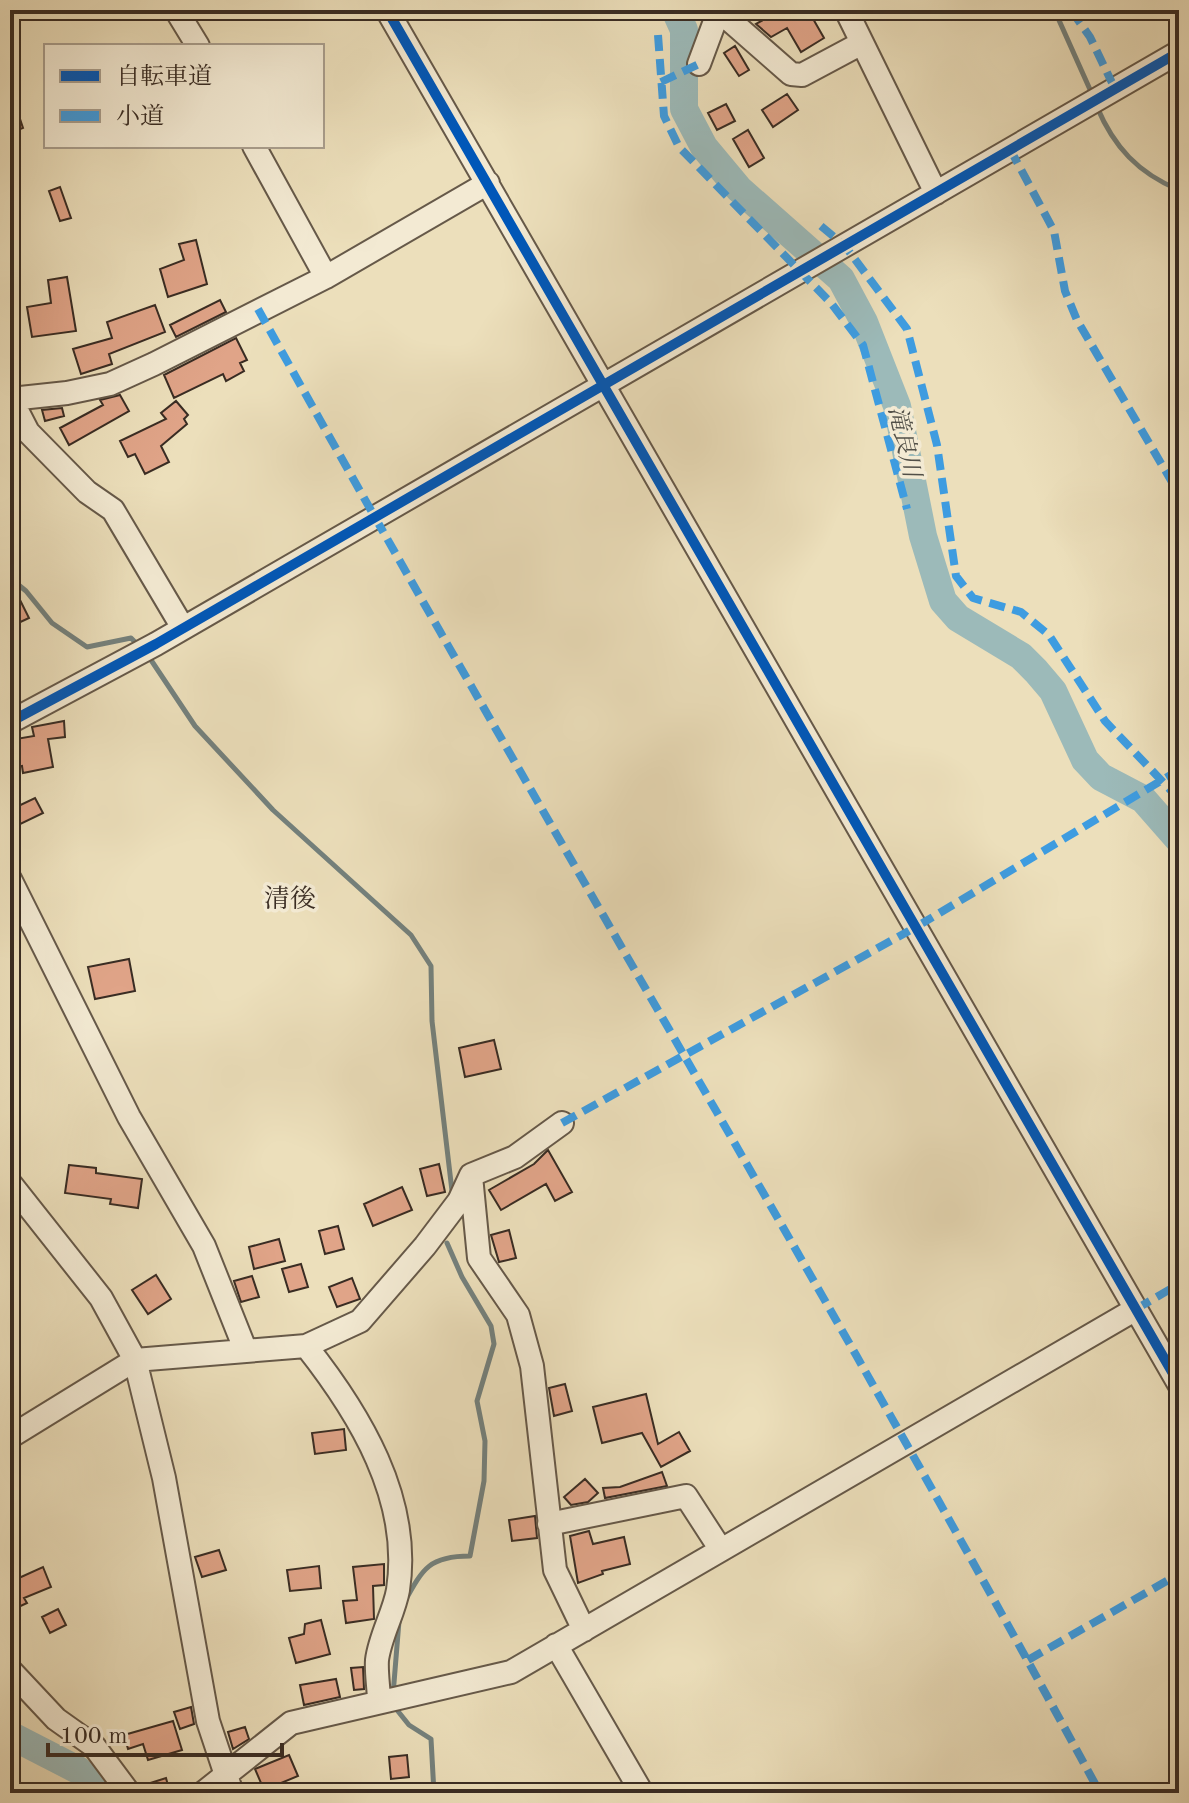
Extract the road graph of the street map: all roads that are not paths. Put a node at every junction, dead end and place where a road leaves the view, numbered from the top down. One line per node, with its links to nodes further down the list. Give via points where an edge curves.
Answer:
1 (387, 10): 10 (street)
2 (846, 10): 6 (street)
3 (181, 11): 5 (street)
4 (718, 11): 6 (street, via 791,74 802,75); 8 (street)
5 (197, 44)
6 (860, 44): 11 (street)
7 (1179, 52): 11 (street)
8 (699, 64)
9 (255, 148): 12 (street)
10 (488, 183): 12 (street); 13 (street)
11 (936, 193): 13 (street)
12 (326, 277): 14 (street, via 110,384)
13 (603, 384): 15 (street); 21 (street)
14 (10, 398): 15 (street, via 28,432 87,492 113,510)
15 (183, 628): 16 (street)
16 (10, 722)
17 (10, 879): 23 (street, via 122,1104 204,1246)
18 (562, 1123): 19 (street, via 515,1157)
19 (471, 1175): 22 (street, via 425,1246 360,1321); 27 (street, via 479,1258 518,1315 525,1336)
20 (10, 1183): 24 (street, via 101,1298)
21 (1136, 1309): 25 (street); 28 (street)
22 (306, 1346): 23 (street); 32 (street, via 362,1425 392,1504 398,1591 377,1658)
23 (245, 1349): 24 (street)
24 (135, 1360): 26 (street); 33 (street, via 164,1478 208,1721)
25 (1179, 1384)
26 (10, 1437)
27 (549, 1524): 28 (street, via 686,1496); 29 (street, via 562,1592)
28 (721, 1550): 29 (street)
29 (584, 1630): 30 (street)
30 (556, 1645): 32 (street, via 511,1672); 36 (street)
31 (10, 1670): 34 (street, via 56,1719 94,1746)
32 (388, 1700): 33 (street, via 291,1723)
33 (229, 1785): 35 (street)
34 (129, 1793)
35 (203, 1793)
36 (642, 1793)

